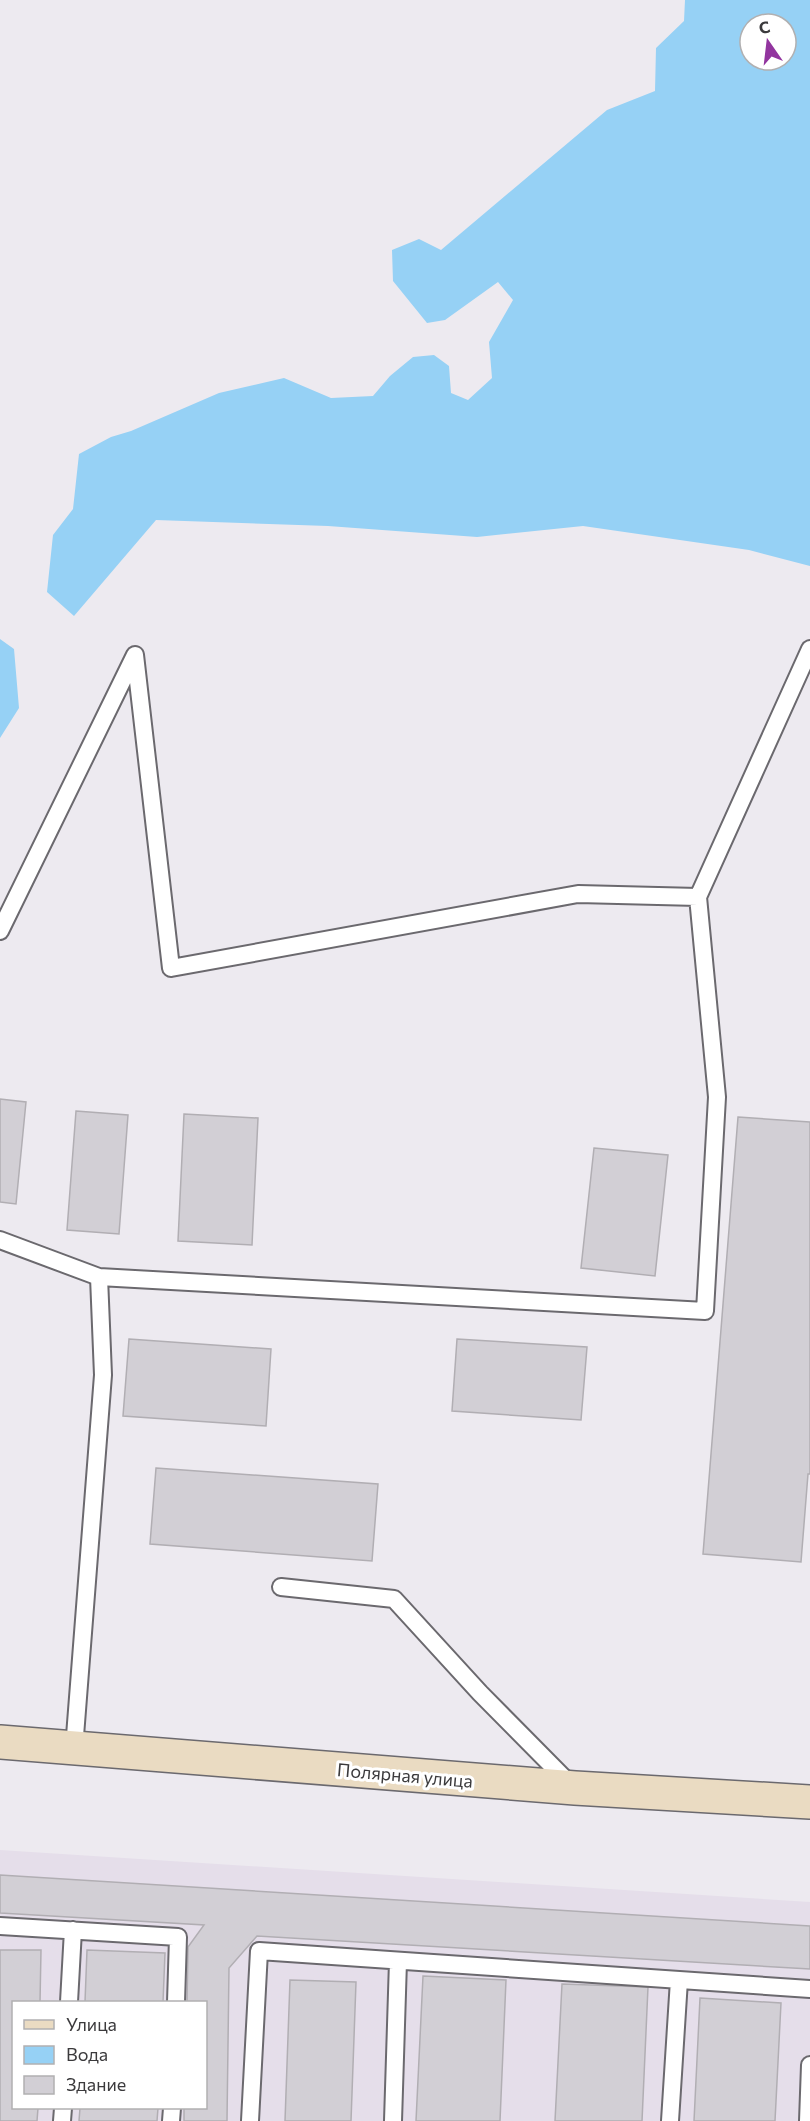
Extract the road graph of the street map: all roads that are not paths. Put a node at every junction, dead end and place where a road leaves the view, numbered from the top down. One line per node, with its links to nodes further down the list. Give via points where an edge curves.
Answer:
1 (810, 649): 2 (lane)
2 (698, 897): 3 (lane, via 578,894 171,968 135,655); 5 (lane, via 717,1098 705,1311)
3 (0, 932)
4 (0, 1240): 5 (lane)
5 (99, 1278): 8 (lane, via 103,1375)
6 (281, 1587): 9 (lane, via 394,1599)
7 (0, 1742): 8 (main road, Полярная улица)
8 (75, 1749): 9 (main road, Полярная улица)
9 (575, 1788): 10 (main road, Полярная улица)
10 (810, 1802)
11 (0, 1926): 12 (lane)
12 (73, 1930): 16 (lane); 17 (lane, via 178,1936)
13 (398, 1961): 14 (lane); 19 (lane, via 259,1951); 20 (lane)
14 (679, 1980): 15 (lane); 21 (lane)
15 (810, 1989)
16 (69, 2001)
17 (176, 2001)
18 (810, 2065): 22 (lane)
19 (250, 2121)
20 (393, 2121)
21 (670, 2121)
22 (808, 2121)

